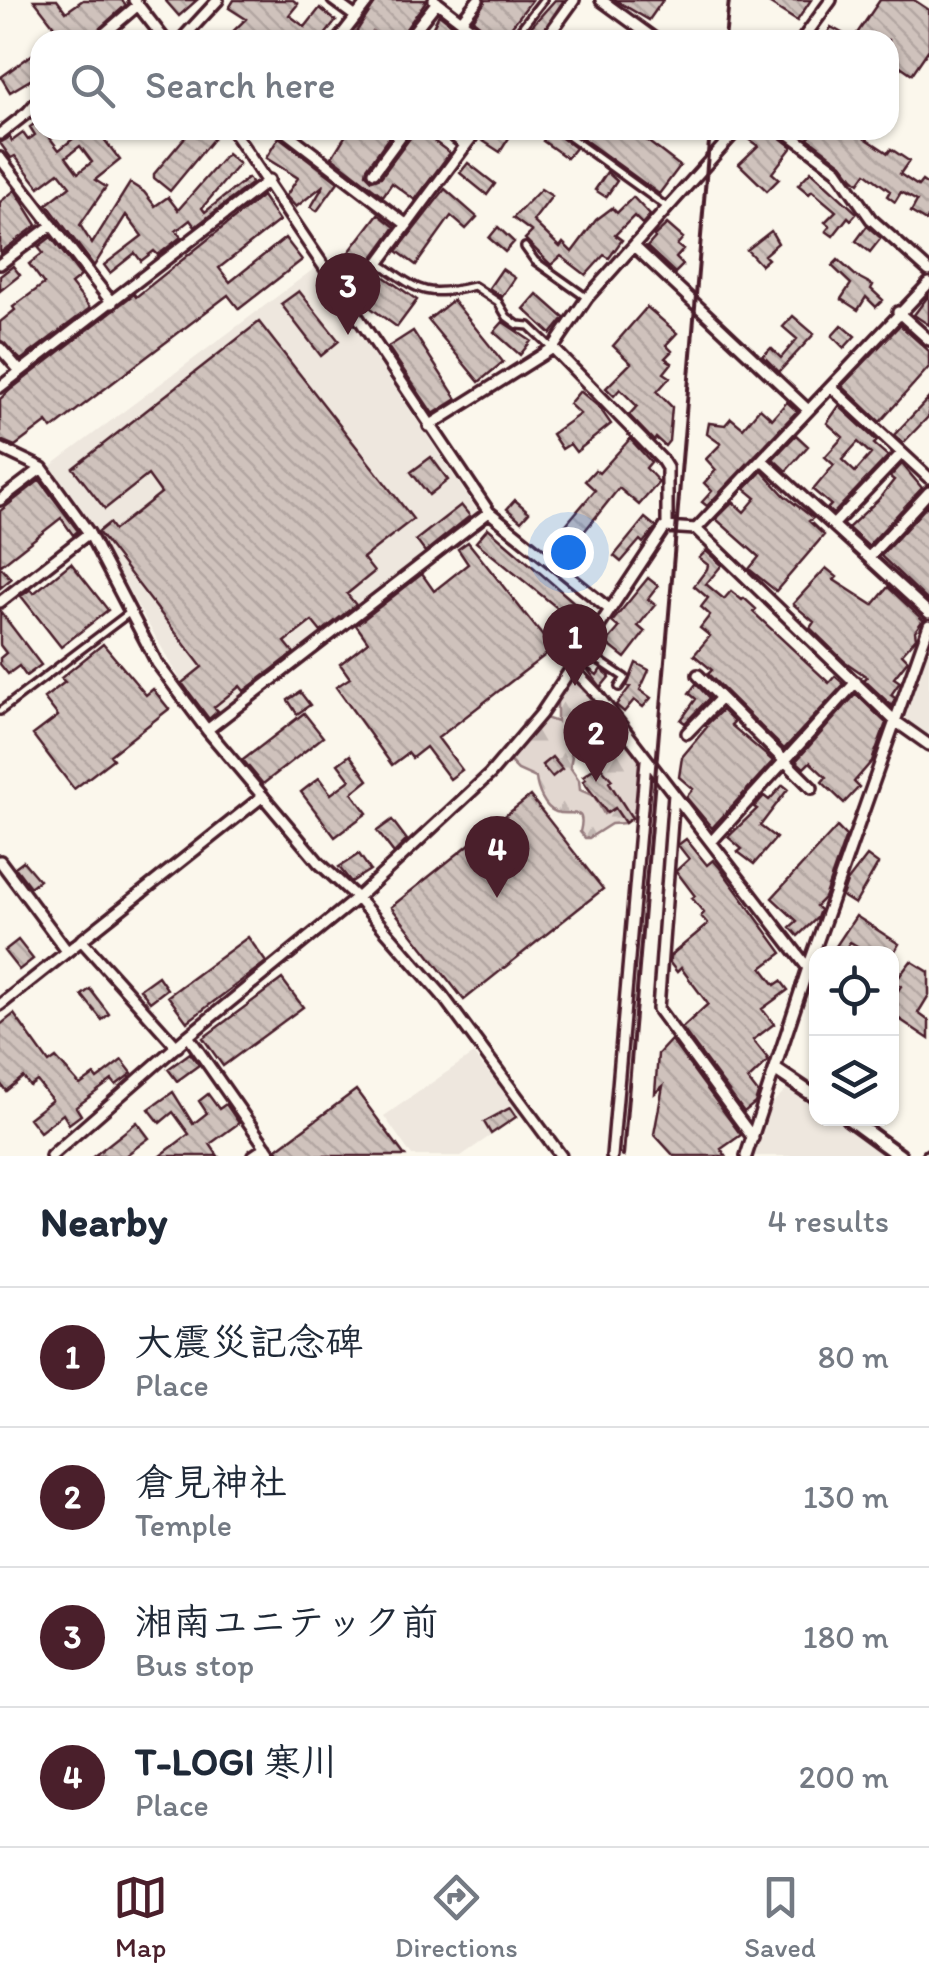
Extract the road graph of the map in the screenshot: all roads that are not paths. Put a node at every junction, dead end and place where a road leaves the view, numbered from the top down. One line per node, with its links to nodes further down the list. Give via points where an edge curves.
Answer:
1 (218, 0): 15 (street)
2 (333, 0): 11 (street)
3 (369, 0): 11 (street)
4 (478, 0): 12 (street)
5 (543, 0): 19 (lane)
6 (574, 0): 20 (street)
7 (601, 0): 21 (street)
8 (831, 0): 22 (street)
9 (436, 1): 12 (street); 17 (street)
10 (136, 3): 13 (street); 14 (street)
11 (356, 17): 16 (street)
12 (462, 20): 18 (street)
13 (108, 30)
14 (157, 30)
15 (190, 30)
16 (346, 30)
17 (414, 30)
18 (474, 30)
19 (520, 30)
20 (552, 30)
21 (642, 30)
22 (809, 30)
23 (30, 110): 24 (street)
24 (0, 134)
25 (239, 140): 36 (street)
26 (296, 140): 38 (street)
27 (398, 140): 35 (street)
28 (459, 140): 33 (street)
29 (470, 140): 33 (street)
30 (574, 140): 37 (lane)
31 (728, 140): 37 (street)
32 (797, 140): 44 (street, via 837,170 871,219)
33 (466, 145): 38 (street)
34 (0, 158): 39 (street)
35 (374, 172)
36 (268, 180): 47 (street); 48 (street)
37 (668, 208): 41 (street)
38 (407, 224): 42 (street)
39 (52, 225): 43 (street); 47 (street)
40 (524, 247): 46 (lane)
41 (635, 247): 46 (street); 56 (street)
42 (378, 263): 48 (street); 52 (lane, via 424,293 474,286)
43 (0, 264)
44 (929, 271)
45 (929, 283): 49 (street)
46 (587, 298): 52 (street)
47 (112, 303): 53 (street)
48 (349, 303): 57 (street)
49 (898, 312): 50 (street); 55 (street)
50 (929, 340)
51 (0, 348): 53 (street)
52 (552, 348): 57 (street); 67 (street, via 662,460)
53 (20, 370): 54 (street)
54 (0, 386)
55 (831, 386): 56 (street); 59 (street)
56 (808, 410): 60 (street)
57 (429, 426): 65 (street)
58 (0, 448): 61 (street)
59 (901, 454): 62 (street); 66 (street)
60 (762, 460): 66 (street); 68 (street)
61 (42, 468): 64 (street); 69 (street)
62 (929, 478)
63 (929, 492): 70 (street)
64 (0, 500)
65 (490, 512): 72 (street); 84 (street)
66 (832, 525): 70 (street)
67 (667, 528): 68 (street); 72 (street)
68 (696, 529): 79 (street)
69 (88, 533): 71 (street); 73 (street)
70 (869, 558): 74 (street)
71 (0, 602)
72 (609, 609): 76 (street)
73 (131, 612): 82 (lane); 84 (street, via 157,663)
74 (929, 613)
75 (929, 625): 83 (street)
76 (583, 650): 77 (street); 80 (lane, via 624,678)
77 (571, 667): 87 (street); 94 (street, via 490,774)
78 (698, 676): 81 (street)
79 (856, 682): 83 (street); 88 (street)
80 (619, 687)
81 (721, 698): 85 (street); 88 (street)
82 (0, 711)
83 (895, 721): 86 (street); 96 (street)
84 (207, 730): 91 (street)
85 (687, 733)
86 (929, 745)
87 (646, 761): 90 (street); 111 (street)
88 (784, 761): 89 (street); 92 (street)
89 (812, 788)
90 (674, 794): 92 (street); 106 (street, via 658,1010)
91 (262, 796): 94 (street); 95 (street)
92 (712, 841): 98 (street)
93 (0, 861): 97 (street)
94 (357, 898): 101 (street); 110 (street, via 442,994)
95 (81, 940): 97 (street); 102 (street)
96 (818, 946)
97 (67, 951): 100 (street)
98 (809, 964)
99 (809, 973): 103 (street)
100 (0, 1005)
101 (188, 1036): 102 (street); 107 (street)
102 (177, 1046): 108 (street)
103 (776, 1070): 104 (street); 106 (street)
104 (809, 1092)
105 (859, 1126): 113 (street)
106 (753, 1138): 112 (street)
107 (269, 1152): 109 (street)
108 (51, 1156)
109 (254, 1156)
110 (562, 1156)
111 (612, 1156)
112 (746, 1156)
113 (900, 1156)

